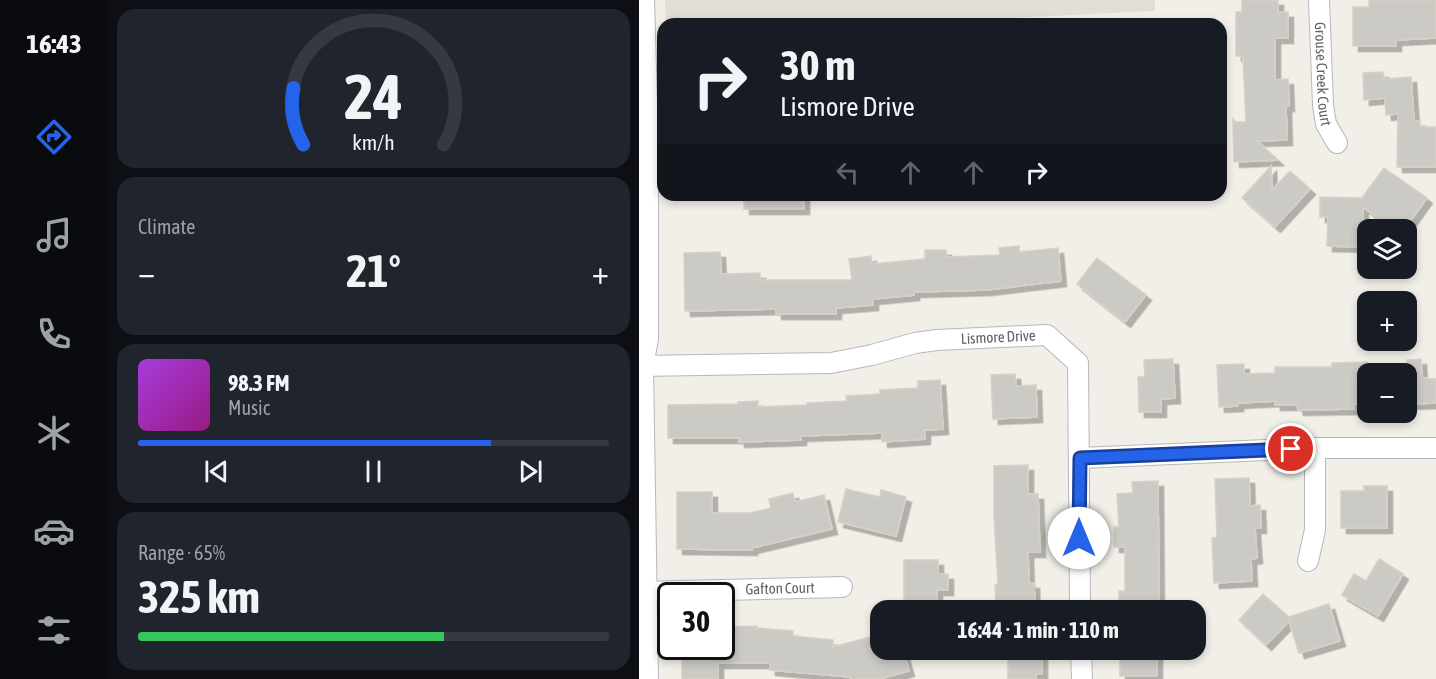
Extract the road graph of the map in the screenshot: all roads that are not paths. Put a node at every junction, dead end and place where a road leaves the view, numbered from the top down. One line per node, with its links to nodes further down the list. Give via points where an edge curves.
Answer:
1 (644, 0): 3 (street)
2 (1319, 0): 4 (street, Grouse Creek Court, via 1323,105 1326,124)
3 (650, 137): 5 (street, via 648,339)
4 (1337, 143)
5 (641, 366): 8 (street, Lismore Drive, via 820,364 926,341 1047,335 1078,363); 11 (street)
6 (1315, 448): 7 (street); 8 (street); 9 (street, via 1315,531)
7 (1436, 448)
8 (1080, 458): 12 (street, Lismore Drive)
9 (1308, 561)
10 (842, 587): 11 (street, Gafton Court)
11 (642, 592): 14 (street)
12 (1080, 600)
13 (1081, 660): 15 (street)
14 (648, 679)
15 (1082, 679)

